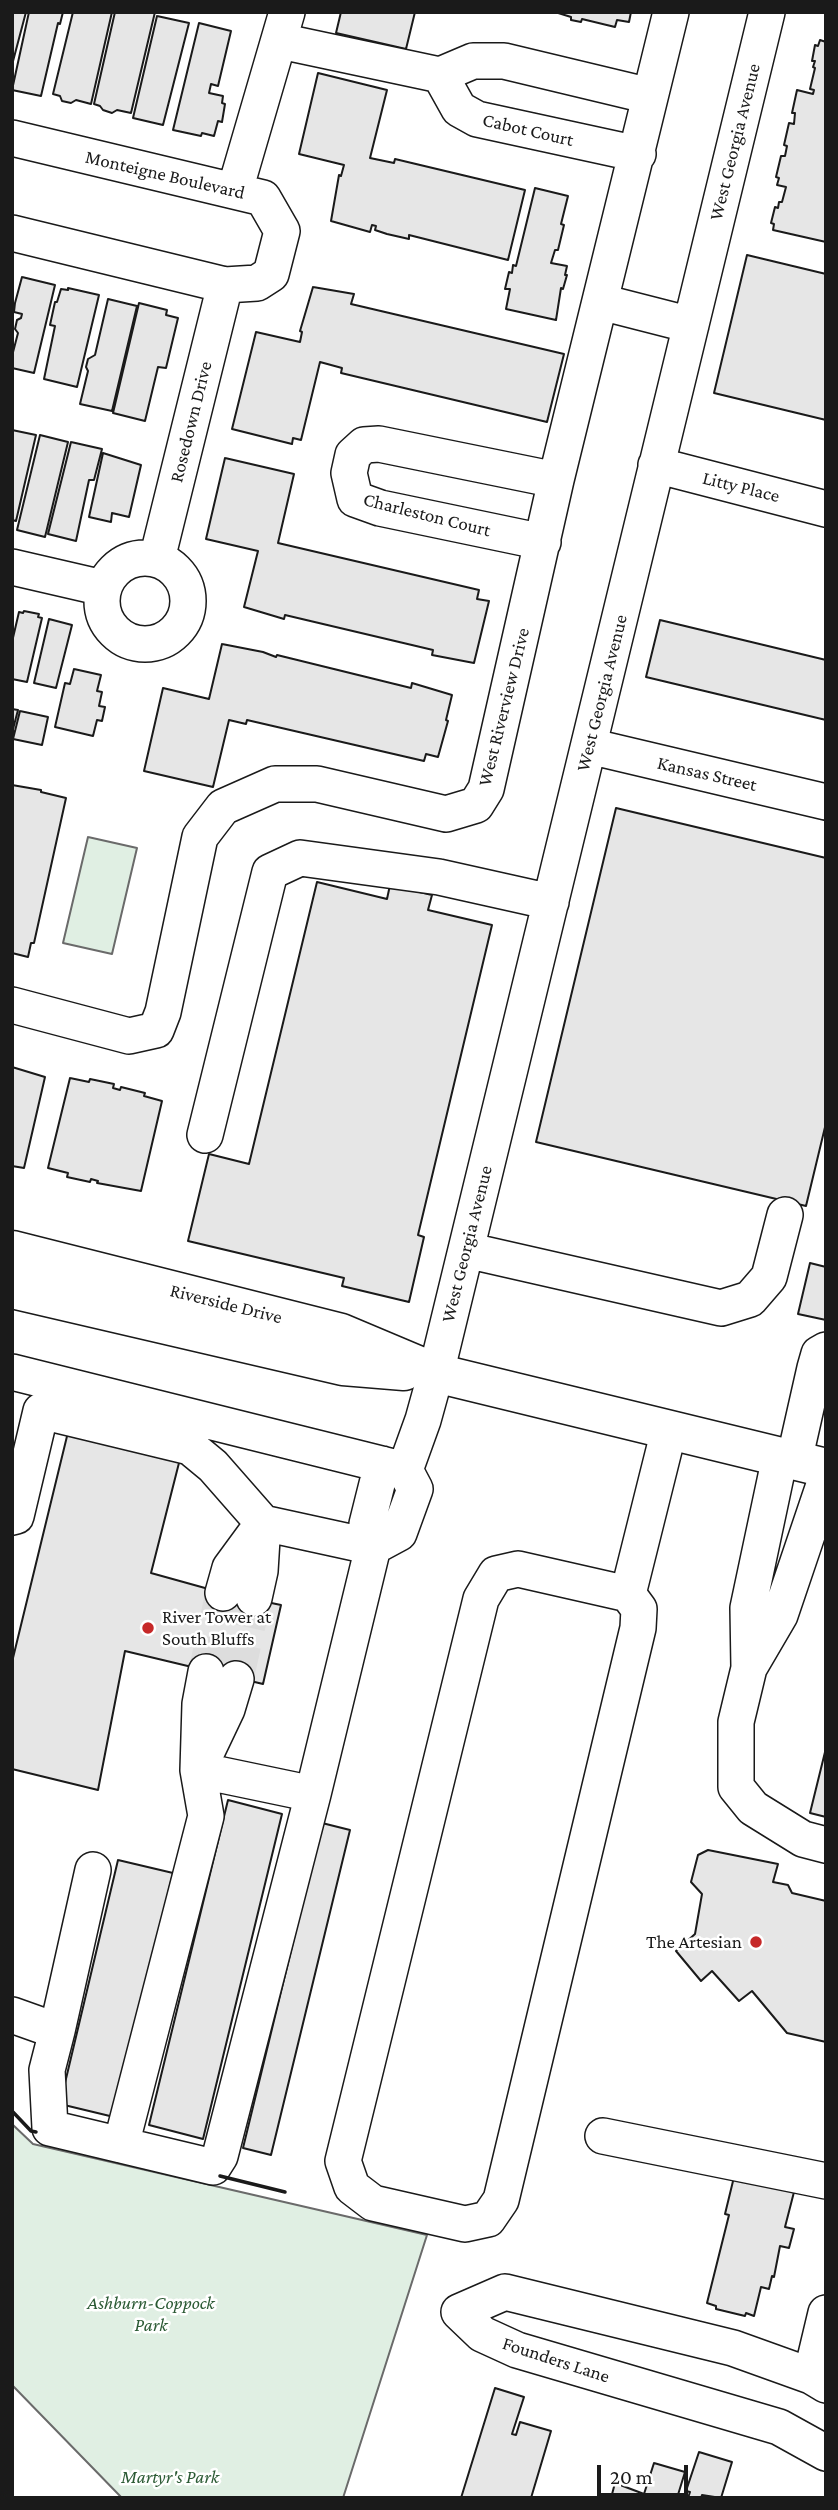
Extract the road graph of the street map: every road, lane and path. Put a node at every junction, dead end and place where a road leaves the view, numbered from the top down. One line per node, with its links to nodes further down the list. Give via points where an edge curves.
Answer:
1 (671, 12): 5 (street, West Riverview Drive)
2 (767, 12): 12 (street, West Georgia Avenue)
3 (283, 27): 4 (street); 8 (street)
4 (440, 75): 5 (street, via 473,61 504,61); 7 (street, Cabot Court, via 458,109 477,119)
5 (650, 96): 7 (street, West Riverview Drive)
6 (12, 138): 8 (street, Monteigne Boulevard)
7 (639, 148): 11 (street, West Riverview Drive)
8 (235, 190): 10 (street, Monteigne Boulevard, via 263,198 282,231 271,274 257,283)
9 (12, 233): 10 (street, Monteigne Boulevard)
10 (225, 285): 17 (street, Rosedown Drive)
11 (601, 302): 12 (street); 14 (street, West Riverview Drive)
12 (691, 325): 13 (street, West Georgia Avenue)
13 (656, 465): 15 (street, Litty Place); 20 (street, West Georgia Avenue)
14 (556, 480): 16 (street, West Riverview Drive); 16 (street, Charleston Court, via 379,444 364,445 353,455 349,472 355,499)
15 (826, 509)
16 (543, 542): 23 (street, West Riverview Drive, via 486,789 476,805 446,814 317,784 275,784 223,807 200,837 156,1030 129,1036)
17 (157, 559): 19 (street, via 124,563); 19 (street, via 181,575 189,603 186,618 166,639 138,644 118,635 105,617)
18 (12, 567): 19 (street)
19 (103, 589)
20 (589, 746): 21 (street, Kansas Street); 22 (street, West Georgia Avenue)
21 (826, 802)
22 (551, 902): 24 (street, via 439,877 300,858 270,872); 27 (street, West Georgia Avenue)
23 (12, 1005)
24 (205, 1135)
25 (785, 1215): 27 (street, via 769,1277 750,1299 721,1308)
26 (13, 1250): 30 (main road, Riverside Drive, via 341,1333)
27 (466, 1250): 30 (street, West Georgia Avenue)
28 (12, 1289): 30 (main road, Riverside Drive, via 343,1366)
29 (12, 1372): 35 (street)
30 (436, 1373): 32 (main road, Riverside Drive); 35 (street, West Georgia Avenue, via 423,1420)
31 (820, 1378): 34 (street)
32 (669, 1430): 34 (main road, Riverside Drive); 39 (street)
33 (24, 1433): 36 (street, via 16,1516); 37 (street, via 41,1411 190,1447)
34 (806, 1466): 41 (street, via 780,1615); 41 (street, via 748,1608)
35 (394, 1467): 38 (street, West Georgia Avenue, via 367,1524)
36 (12, 1517)
37 (263, 1523): 38 (street); 40 (street, via 260,1571)
38 (373, 1547): 44 (street, West Georgia Avenue)
39 (628, 1594): 39 (street, via 518,1569 496,1574 481,1599 343,2161 352,2187 373,2203 465,2224 488,2218 501,2200 638,1628 639,1609)
40 (239, 1596)
41 (749, 1668): 45 (street, via 736,1722 736,1787 753,1808 803,1839)
42 (221, 1675): 43 (street, via 200,1704)
43 (198, 1770): 44 (street); 50 (street, via 206,1816)
44 (313, 1794): 50 (street, West Georgia Avenue, via 220,2156 213,2167)
45 (826, 1845)
46 (93, 1870): 48 (street)
47 (12, 2015): 48 (street)
48 (57, 2031): 50 (street, via 47,2070 50,2128)
49 (603, 2136): 51 (street)
50 (121, 2145)
51 (826, 2181)
52 (826, 2313): 53 (street)
53 (819, 2380): 54 (street, Founders Lane, via 733,2348 505,2292 459,2312 482,2334 517,2350 779,2427)
54 (826, 2453)

